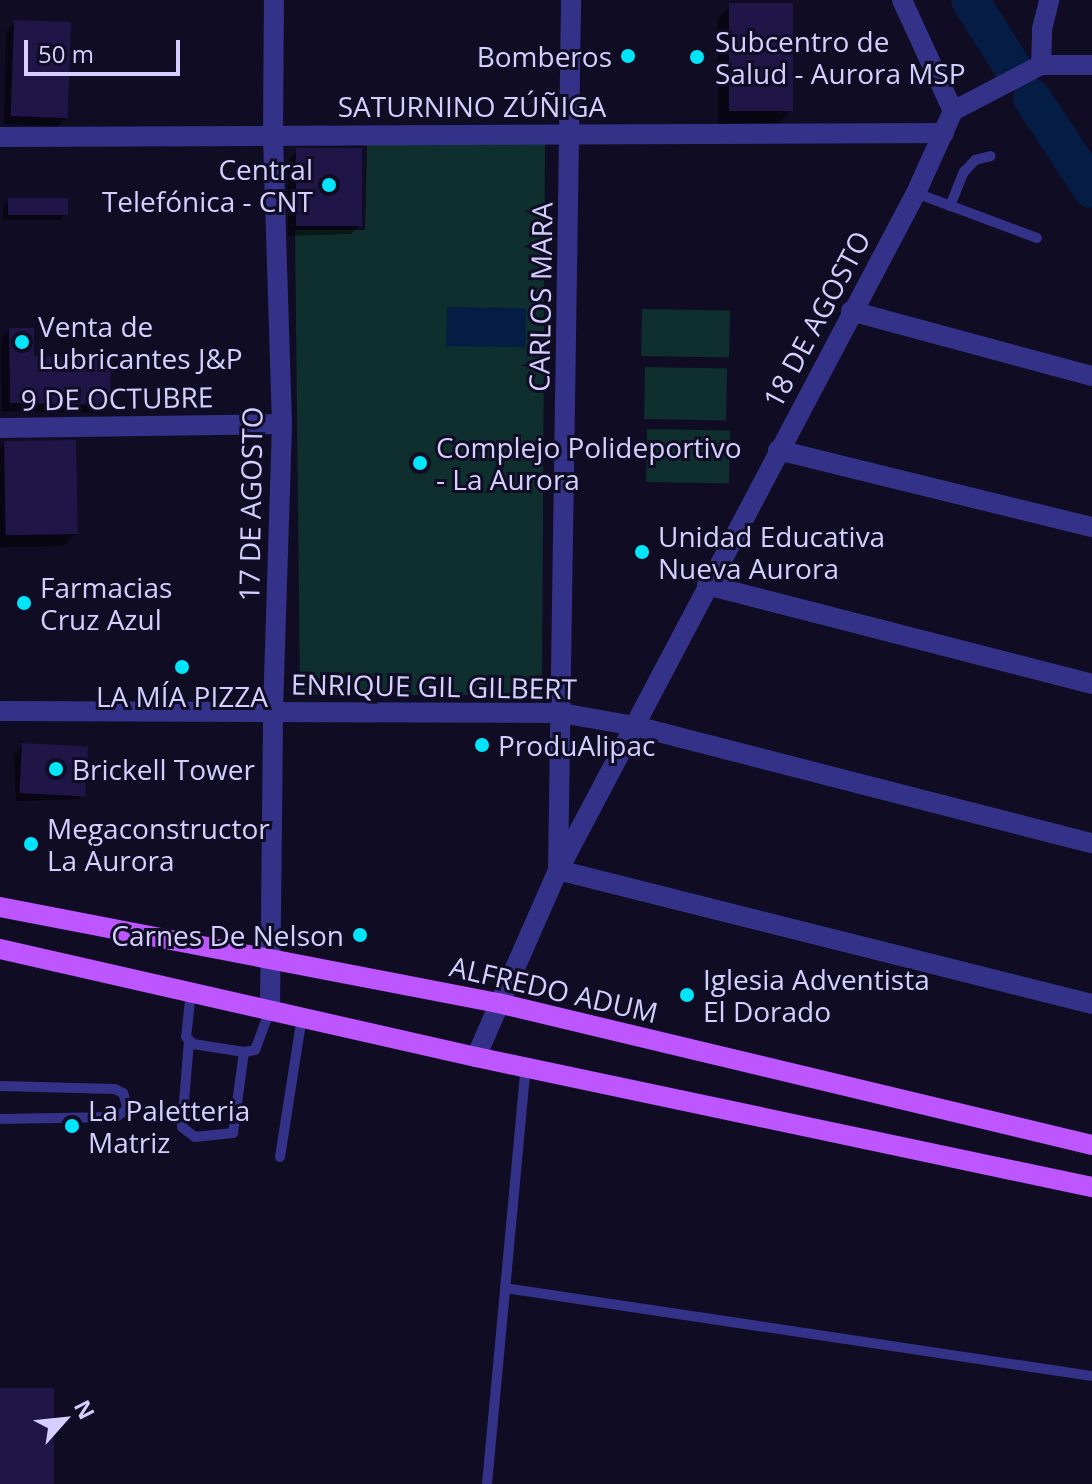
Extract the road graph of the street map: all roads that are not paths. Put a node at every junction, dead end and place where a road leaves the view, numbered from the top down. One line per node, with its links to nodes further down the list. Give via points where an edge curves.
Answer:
1 (274, 0): 9 (street, 17 DE AGOSTO)
2 (571, 0): 10 (street, CARLOS MARA)
3 (902, 0): 7 (street)
4 (1049, 0): 5 (street)
5 (1041, 65): 6 (street); 7 (street)
6 (1092, 65)
7 (953, 111): 8 (street, 18 DE AGOSTO)
8 (944, 133): 10 (street, SATURNINO ZÚÑIGA); 13 (street, 18 DE AGOSTO)
9 (273, 134): 10 (street, SATURNINO ZÚÑIGA); 11 (street, SATURNINO ZÚÑIGA); 18 (street, 17 DE AGOSTO)
10 (570, 134): 26 (street, CARLOS MARA)
11 (0, 137)
12 (991, 156): 14 (lane, via 975,160 964,172)
13 (916, 193): 14 (lane); 16 (street, 18 DE AGOSTO)
14 (950, 206): 15 (lane)
15 (1037, 238)
16 (851, 311): 17 (street); 20 (street, 18 DE AGOSTO)
17 (1092, 376)
18 (282, 424): 19 (street, 9 DE OCTUBRE); 25 (street, 17 DE AGOSTO)
19 (0, 428)
20 (778, 450): 21 (street); 22 (street, 18 DE AGOSTO)
21 (1092, 527)
22 (707, 585): 23 (street); 27 (street, 18 DE AGOSTO)
23 (1092, 684)
24 (0, 711): 25 (street, ENRIQUE GIL GILBERT)
25 (273, 711): 26 (street, ENRIQUE GIL GILBERT); 32 (street, 17 DE AGOSTO)
26 (561, 713): 27 (street, ENRIQUE GIL GILBERT); 29 (street, CARLOS MARA)
27 (635, 726): 28 (street, ENRIQUE GIL GILBERT); 29 (street, 18 DE AGOSTO)
28 (1092, 843)
29 (558, 870): 34 (street, CARLOS MARA); 35 (street)
30 (0, 907): 32 (main road, ALFREDO ADUM)
31 (0, 949): 33 (main road)
32 (270, 957): 34 (main road, ALFREDO ADUM); 36 (street, 17 DE AGOSTO)
33 (191, 992): 36 (main road); 38 (lane)
34 (498, 1003): 40 (street, CARLOS MARA); 44 (main road, ALFREDO ADUM)
35 (1092, 1004)
36 (270, 1009): 37 (main road); 39 (lane, via 259,1046)
37 (302, 1016): 40 (main road); 45 (lane)
38 (189, 1041): 39 (lane); 39 (lane, via 182,1127 195,1137 233,1133)
39 (244, 1052)
40 (476, 1057): 41 (main road)
41 (526, 1067): 46 (main road); 47 (lane)
42 (0, 1086): 43 (lane, via 115,1089 127,1105 116,1117)
43 (0, 1119)
44 (1092, 1145)
45 (280, 1157)
46 (1092, 1187)
47 (505, 1288): 48 (lane); 49 (lane)
48 (1092, 1376)
49 (487, 1484)

